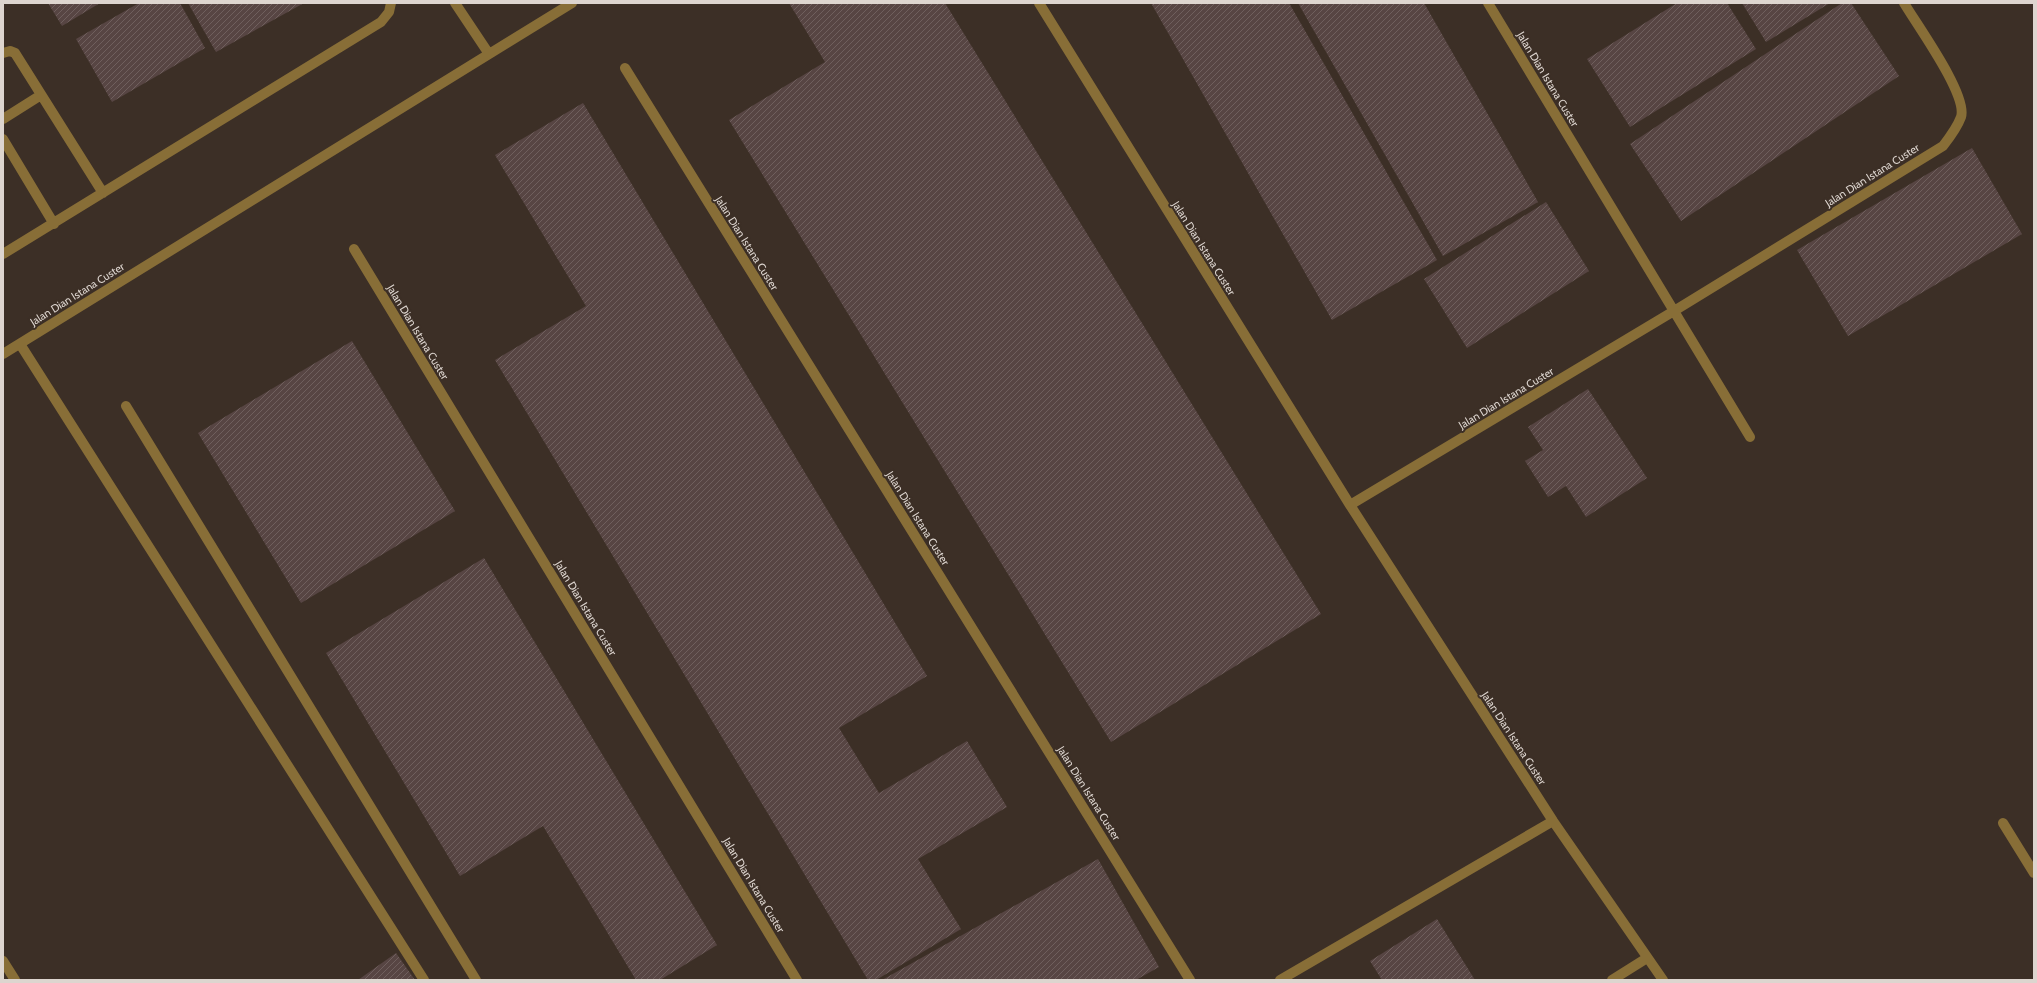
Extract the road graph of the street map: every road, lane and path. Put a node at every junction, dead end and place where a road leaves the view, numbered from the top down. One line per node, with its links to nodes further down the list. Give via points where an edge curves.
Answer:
1 (391, 3): 13 (street, via 389,12 381,22)
2 (455, 3): 8 (street)
3 (572, 3): 8 (street, Jalan Dian Istana Custer)
4 (1039, 3): 22 (street, Jalan Dian Istana Custer)
5 (1488, 3): 17 (street, Jalan Dian Istana Custer)
6 (1904, 3): 17 (street, Jalan Dian Istana Custer, via 1957,89 1961,116 1954,132 1943,146)
7 (3, 53): 10 (street, via 15,53)
8 (489, 54): 18 (street, Jalan Dian Istana Custer)
9 (625, 68): 32 (street, Jalan Dian Istana Custer)
10 (41, 95): 11 (street); 13 (street)
11 (3, 119)
12 (3, 139): 14 (street)
13 (103, 193): 14 (street)
14 (54, 224): 16 (street)
15 (354, 249): 31 (street, Jalan Dian Istana Custer)
16 (3, 254)
17 (1674, 312): 21 (street, Jalan Dian Istana Custer); 22 (street, Jalan Dian Istana Custer)
18 (20, 344): 19 (street, Jalan Dian Istana Custer); 29 (street)
19 (3, 354)
20 (126, 406): 30 (street)
21 (1750, 437)
22 (1350, 505): 23 (street, Jalan Dian Istana Custer)
23 (1553, 821): 26 (street, Jalan Dian Istana Custer); 33 (street)
24 (2003, 823): 25 (street)
25 (2034, 873)
26 (1647, 958): 34 (street); 35 (street, Jalan Dian Istana Custer)
27 (3, 961): 28 (street)
28 (15, 980)
29 (424, 980)
30 (476, 980)
31 (798, 980)
32 (1190, 980)
33 (1280, 980)
34 (1612, 980)
35 (1663, 980)

